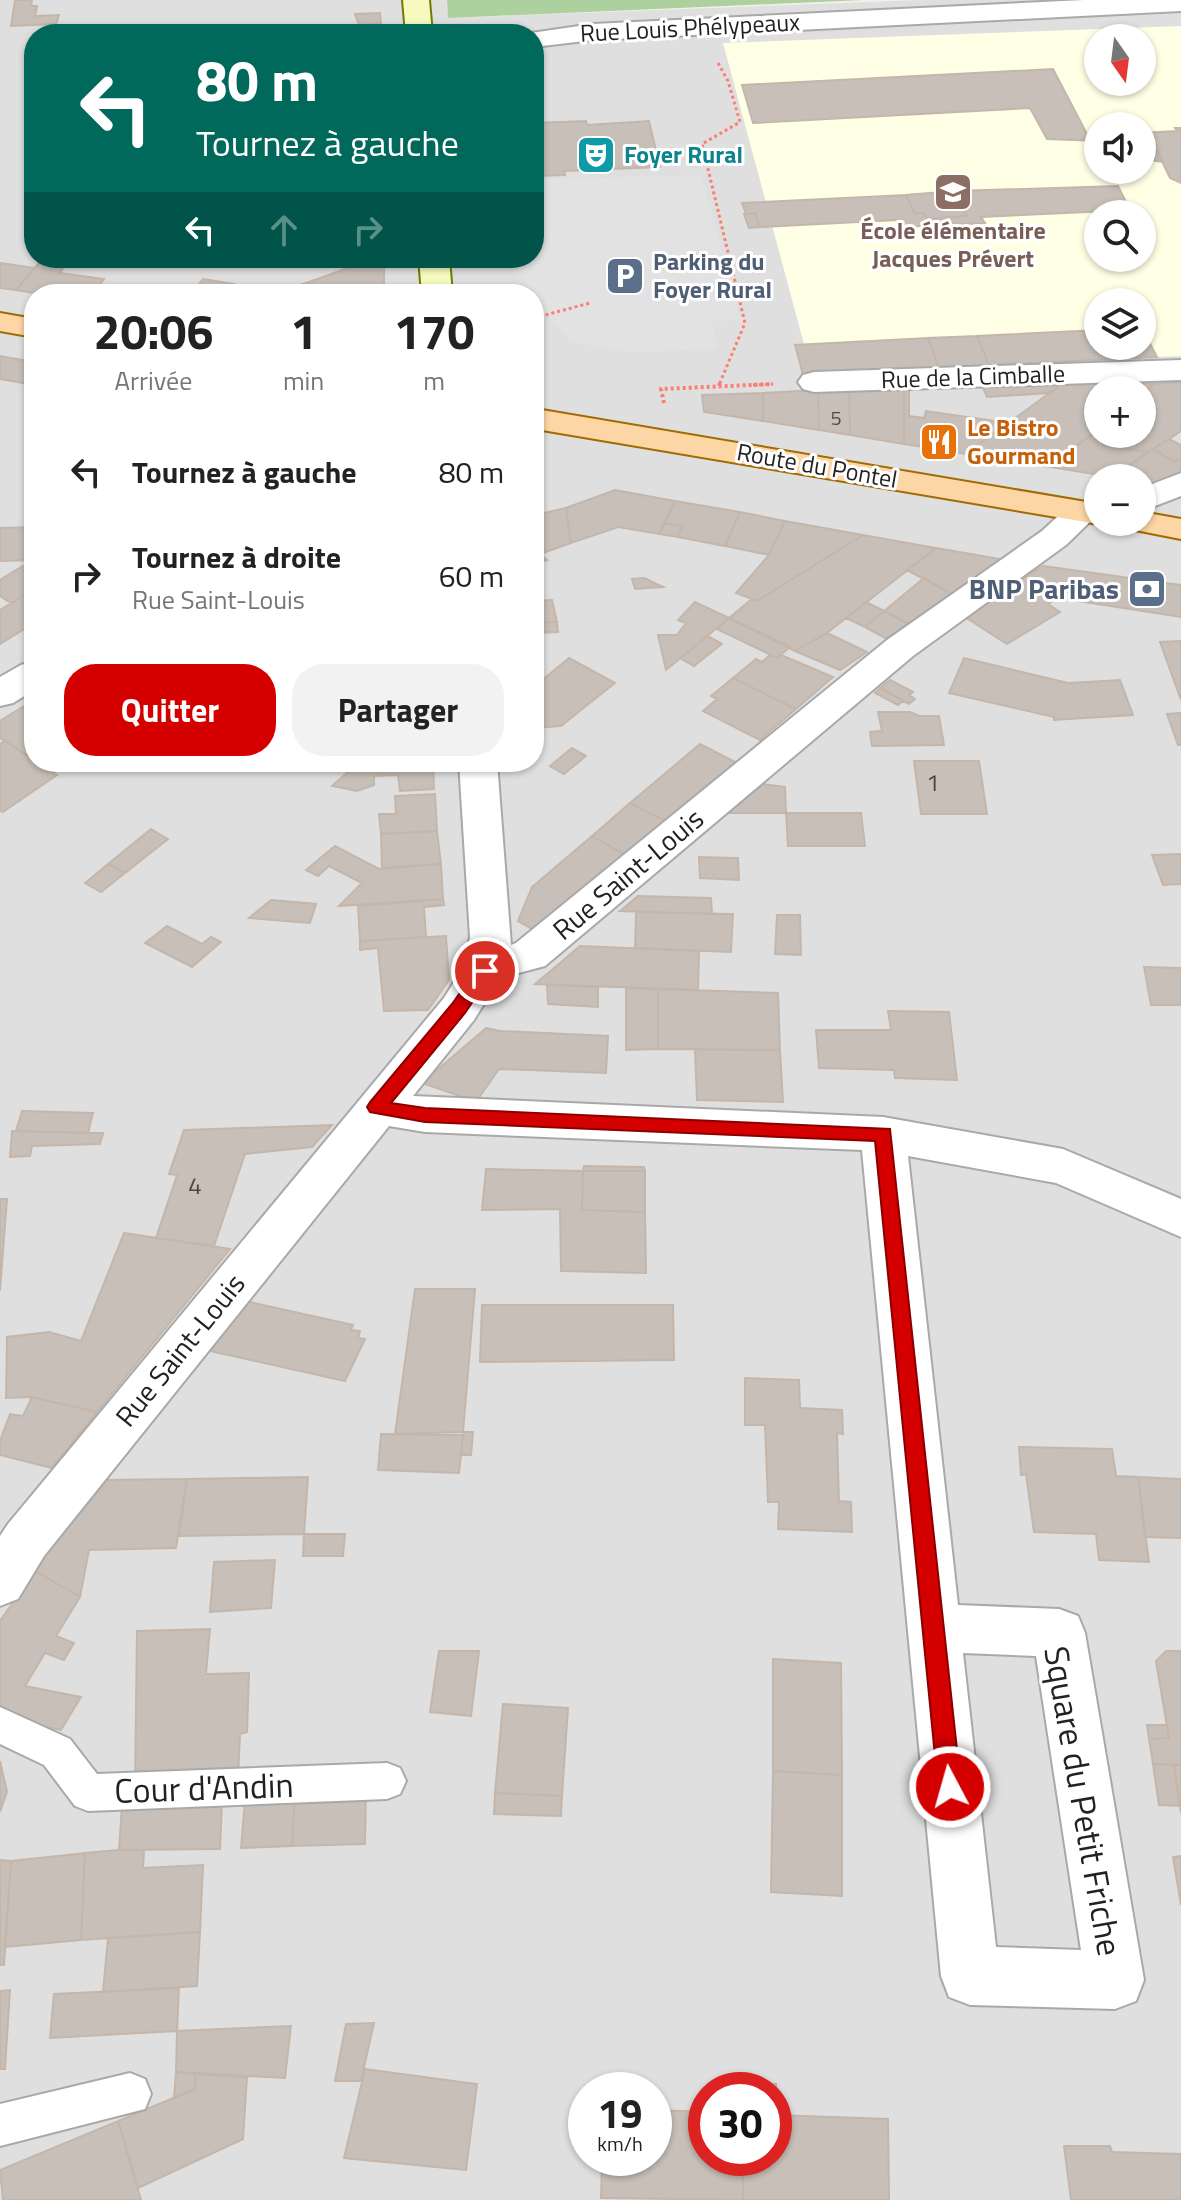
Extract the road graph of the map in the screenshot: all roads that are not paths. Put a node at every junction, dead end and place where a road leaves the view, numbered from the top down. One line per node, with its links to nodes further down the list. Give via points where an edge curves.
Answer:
1 (416, 0): 3 (street)
2 (1181, 3): 4 (street, Rue Louis Phélypeaux)
3 (418, 24)
4 (544, 38)
5 (0, 322): 6 (main road)
6 (24, 326)
7 (1181, 370): 8 (street, Rue de la Cimballe)
8 (814, 382)
9 (544, 420): 12 (main road, Route du Pontel)
10 (1181, 483): 11 (street)
11 (1156, 495)
12 (1084, 512)
13 (1084, 517): 19 (street, Rue Saint-Louis, via 900,648 530,955 511,960)
14 (1156, 525): 15 (main road)
15 (1181, 529)
16 (24, 679): 17 (street)
17 (0, 694)
18 (479, 772): 19 (street)
19 (491, 954): 20 (street, Rue Saint-Louis, via 459,1009)
20 (376, 1107): 21 (street, via 425,1115); 23 (street, Rue Saint-Louis, via 26,1540)
21 (883, 1134): 22 (street, via 1063,1167); 24 (street, Square du Petit Friche)
22 (1181, 1219)
23 (0, 1582)
24 (933, 1628): 24 (street, Square du Petit Friche, via 970,1976 1115,1980 1059,1633)
25 (0, 1725): 26 (lane, Cour d'Andin, via 57,1752 88,1793)
26 (387, 1781)
27 (130, 2094): 28 (lane)
28 (0, 2125)

